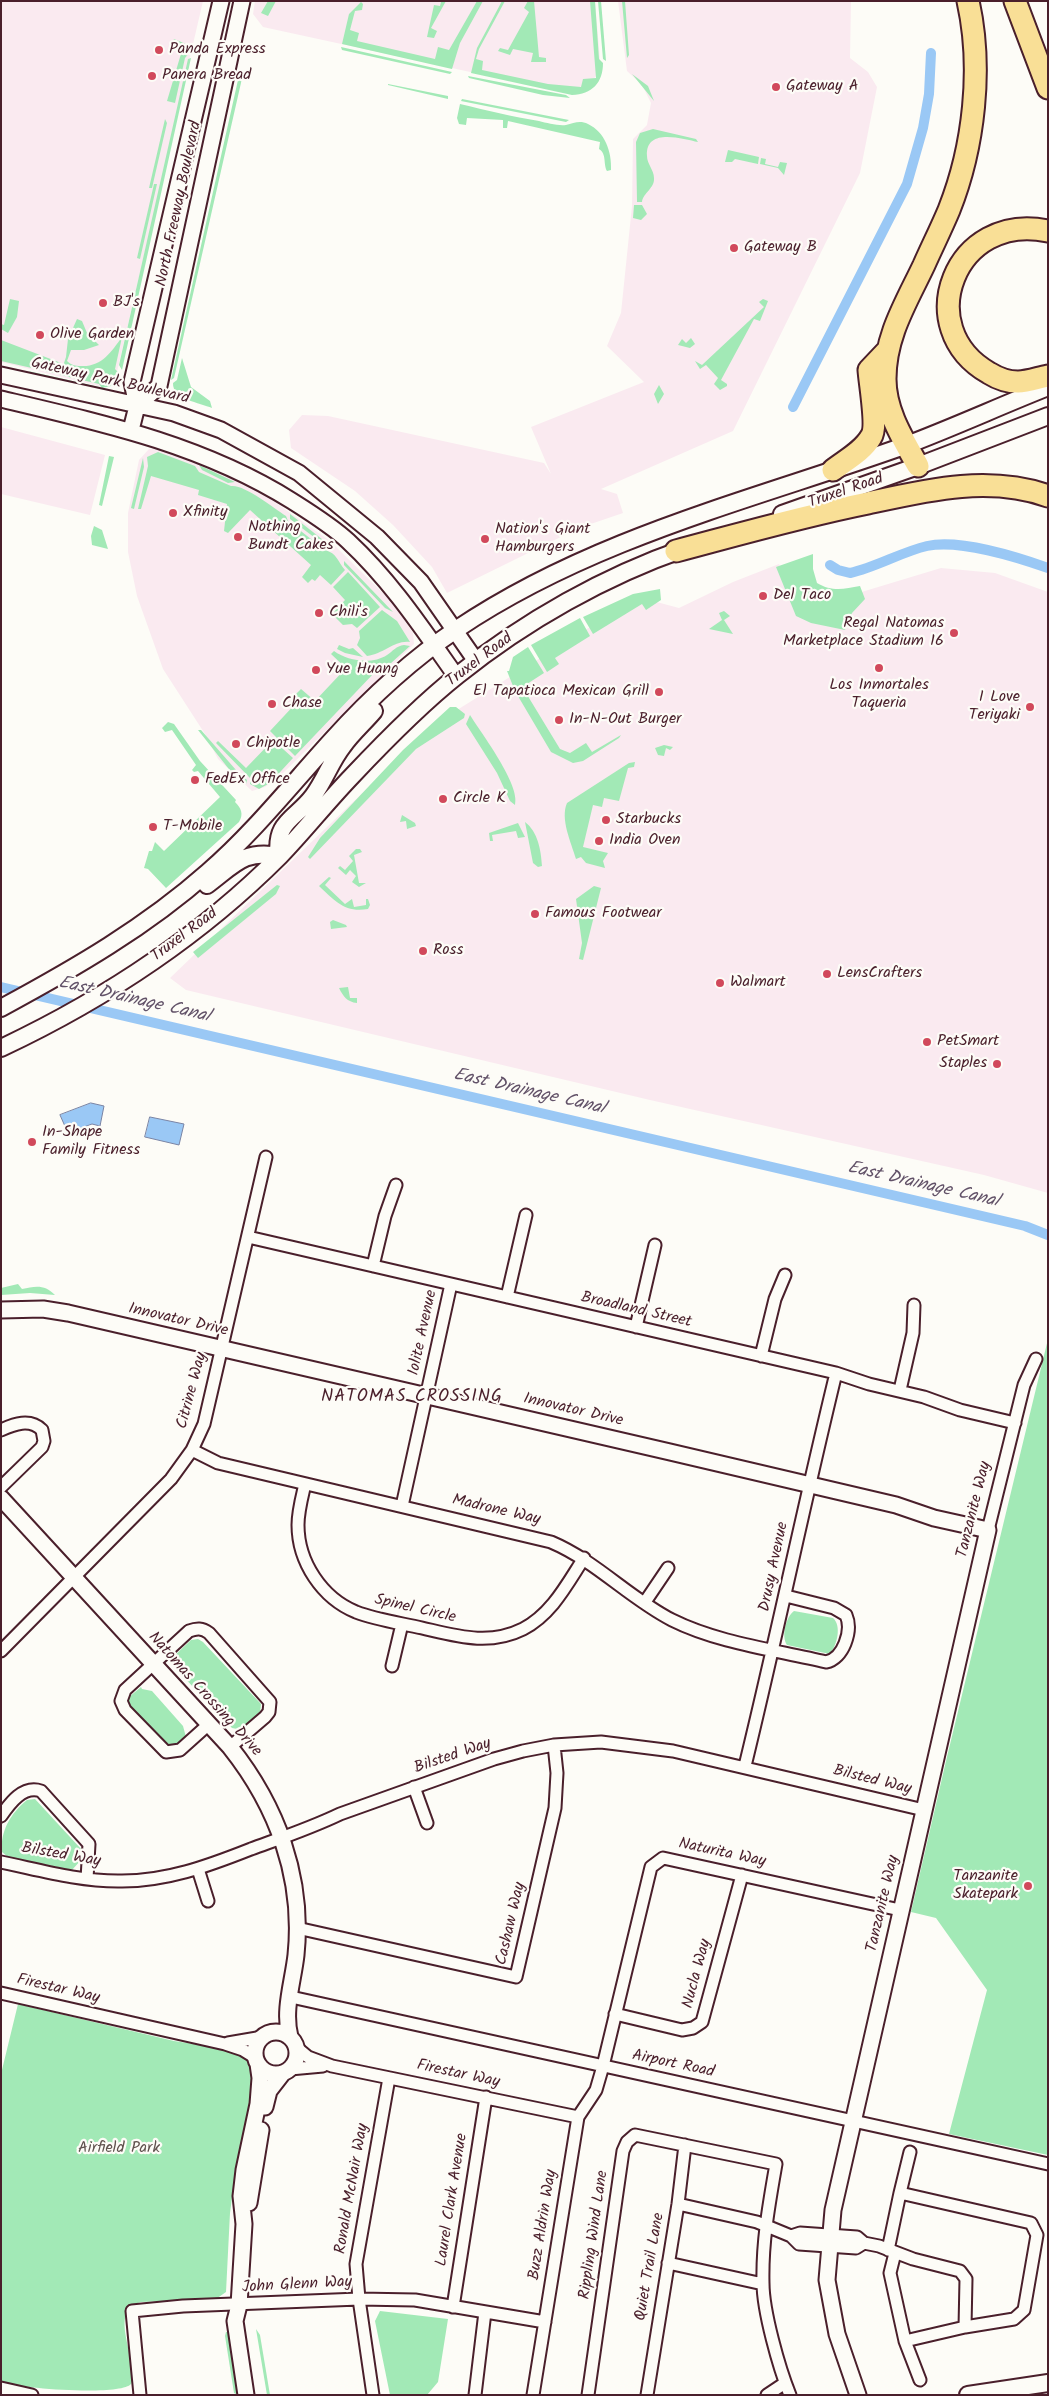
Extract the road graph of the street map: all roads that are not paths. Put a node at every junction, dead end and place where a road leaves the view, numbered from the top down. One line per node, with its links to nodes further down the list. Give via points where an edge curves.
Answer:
1 (221, 1): 12 (street, North Freeway Boulevard, via 132,382)
2 (242, 1): 12 (street, North Freeway Boulevard, via 159,386)
3 (968, 1): 7 (highway, via 975,60 973,110 964,161 949,209 895,322)
4 (1015, 1): 5 (highway)
5 (1048, 88)
6 (1048, 231): 9 (highway, via 1012,229 981,242 958,267 948,303 949,318 958,343 983,370 1018,382)
7 (887, 351): 15 (highway, via 885,380 889,409); 17 (highway, via 869,370 874,424 872,435 860,450)
8 (1, 375): 12 (street, Gateway Park Boulevard)
9 (1048, 376)
10 (1048, 387): 15 (main road, Truxel Road)
11 (1, 399): 14 (street)
12 (137, 406): 14 (street, North Freeway Boulevard); 20 (street, Gateway Park Boulevard, via 174,413 221,430 299,474 377,537 421,582)
13 (1048, 416): 16 (main road, Truxel Road)
14 (131, 430): 21 (street, via 209,457 268,486 346,539 391,585)
15 (906, 445): 16 (highway); 17 (main road, Truxel Road)
16 (918, 466): 19 (main road, Truxel Road)
17 (832, 470): 20 (main road, Truxel Road, via 602,550 493,606)
18 (1048, 496): 19 (highway, via 994,486 949,487 816,513)
19 (676, 551): 22 (main road, Truxel Road, via 569,601)
20 (456, 630): 21 (main road, Truxel Road); 22 (street, Gateway Park Boulevard)
21 (434, 646): 23 (main road, Truxel Road); 24 (street)
22 (476, 660): 24 (main road, Truxel Road)
23 (412, 664): 25 (main road, via 343,745 313,796 289,818 280,832); 26 (main road, Truxel Road, via 334,738 267,814 210,871)
24 (456, 676): 25 (main road, Truxel Road, via 352,776)
25 (280, 856): 26 (main road, via 262,853 240,860 168,916 138,936); 28 (main road, Truxel Road, via 177,945 48,1026)
26 (120, 940): 27 (main road, Truxel Road)
27 (1, 1008)
28 (1, 1048)
29 (266, 1157): 32 (street, Citrine Way)
30 (396, 1185): 34 (street, via 384,1216)
31 (526, 1215): 37 (street)
32 (248, 1237): 34 (street, Broadland Street); 41 (street, Citrine Way)
33 (655, 1244): 40 (street)
34 (373, 1266): 36 (street, Broadland Street)
35 (785, 1275): 42 (street, via 775,1299)
36 (451, 1284): 37 (street, Broadland Street); 46 (street, Iolite Avenue)
37 (507, 1297): 40 (street, Broadland Street)
38 (914, 1305): 45 (street, via 913,1333)
39 (1, 1310): 41 (street, Innovator Drive, via 56,1310)
40 (636, 1327): 42 (street, Broadland Street)
41 (221, 1348): 46 (street, Innovator Drive); 49 (street, Citrine Way, via 204,1424)
42 (761, 1356): 44 (street, Broadland Street)
43 (1036, 1359): 47 (street, Tanzanite Way, via 1024,1385)
44 (836, 1373): 45 (street, Broadland Street); 51 (street, Drusy Avenue)
45 (900, 1390): 47 (street, Broadland Street, via 960,1410)
46 (428, 1396): 51 (street, Innovator Drive); 54 (street, Iolite Avenue)
47 (1015, 1423): 55 (street, Tanzanite Way)
48 (1, 1430): 52 (street, via 14,1424 34,1424 42,1430 44,1441 42,1447)
49 (192, 1450): 50 (street, Madrone Way, via 218,1463); 58 (street, Citrine Way, via 171,1479)
50 (305, 1484): 54 (street, Madrone Way); 61 (street, Spinel Circle, via 298,1513 299,1539 309,1568 318,1582 339,1603 354,1611)
51 (809, 1484): 55 (street, Innovator Drive); 59 (street, Drusy Avenue)
52 (1, 1487)
53 (1, 1498): 58 (street, Natomas Crossing Drive)
54 (402, 1506): 56 (street, Madrone Way, via 533,1536)
55 (988, 1530): 71 (street, Tanzanite Way)
56 (584, 1558): 60 (street, Madrone Way); 61 (street, Spinel Circle, via 547,1611 535,1622 511,1634 495,1638 465,1638)
57 (668, 1568): 60 (street)
58 (74, 1577): 63 (street, Citrine Way); 64 (street, Natomas Crossing Drive)
59 (786, 1596): 62 (street, Drusy Avenue); 62 (street, Madrone Way, via 841,1610 848,1624 844,1642 838,1657 826,1662)
60 (645, 1602): 62 (street, Madrone Way, via 691,1629)
61 (402, 1624): 65 (street)
62 (774, 1649): 69 (street, Drusy Avenue)
63 (1, 1651)
64 (153, 1664): 66 (street, Natomas Crossing Drive); 66 (street, via 125,1690 121,1701 125,1710 166,1752 180,1750); 68 (street, via 189,1631 198,1628 209,1633 267,1697 270,1707 265,1717)
65 (392, 1666)
66 (209, 1724): 68 (street, Natomas Crossing Drive)
67 (554, 1745): 69 (street, Bilsted Way, via 601,1742 637,1745); 70 (street, Bilsted Way, via 494,1759); 81 (street, Cashaw Way, via 557,1773 555,1808 516,1977)
68 (230, 1747): 74 (street, Natomas Crossing Drive, via 260,1788)
69 (745, 1766): 71 (street, Bilsted Way)
70 (414, 1787): 73 (street); 74 (street, Bilsted Way)
71 (924, 1810): 80 (street, Tanzanite Way)
72 (1, 1816): 78 (street, via 23,1792 29,1789 40,1791 89,1844)
73 (427, 1824)
74 (282, 1838): 76 (street, Bilsted Way); 81 (street, Natomas Crossing Drive, via 294,1887)
75 (1, 1862): 78 (street, Bilsted Way)
76 (198, 1869): 78 (street, Bilsted Way, via 148,1880); 79 (street)
77 (742, 1875): 80 (street, Naturita Way); 84 (street, Nucla Way, via 702,2022 682,2030); 84 (street, Naturita Way, via 663,1858 651,1867)
78 (87, 1879)
79 (208, 1901)
80 (900, 1910): 95 (street, Tanzanite Way)
81 (297, 1928): 82 (street, Natomas Crossing Drive)
82 (291, 1992): 85 (street, Natomas Crossing Drive, via 286,1996 279,2022); 86 (street, Natomas Crossing Drive, via 287,2021); 90 (street, Airport Road)
83 (1, 1993): 87 (street, Firestar Way)
84 (615, 2014): 90 (street, Naturita Way)
85 (266, 2035): 86 (street, via 277,2033); 87 (street, Firestar Way); 88 (street, via 256,2045)
86 (293, 2042): 89 (street, Firestar Way, via 308,2056); 91 (street, via 297,2056)
87 (225, 2044): 88 (street, Firestar Way, via 243,2050)
88 (257, 2061): 91 (street, via 269,2073); 101 (street, via 260,2078 258,2104 241,2196)
89 (332, 2066): 91 (street, Firestar Way, via 302,2066); 92 (street, Firestar Way)
90 (603, 2066): 94 (street, Buzz Aldrin Way, via 596,2090); 95 (street, Airport Road)
91 (287, 2071): 101 (street, via 272,2085 266,2101)
92 (389, 2078): 93 (street, Firestar Way); 107 (street, Ronald McNair Way, via 358,2246)
93 (486, 2098): 94 (street, Firestar Way); 109 (street, Laurel Clark Avenue)
94 (578, 2117): 111 (street, Buzz Aldrin Way)
95 (852, 2120): 98 (street, Airport Road); 103 (street, Tanzanite Way, via 832,2210)
96 (685, 2145): 100 (street, Quiet Trail Lane); 102 (street, via 776,2164); 125 (street, Rippling Wind Lane, via 635,2135 623,2151)
97 (910, 2152): 99 (street)
98 (1048, 2164)
99 (900, 2193): 104 (street); 112 (street, via 1031,2223 1037,2235 1024,2310 1014,2319)
100 (678, 2204): 102 (street); 105 (street, Quiet Trail Lane)
101 (244, 2224): 108 (street)
102 (765, 2226): 103 (street, via 791,2236 800,2233); 106 (street)
103 (830, 2240): 104 (street, via 857,2237 864,2243); 129 (street, Tanzanite Way, via 827,2280 837,2334)
104 (891, 2251): 112 (street, via 960,2271 966,2279); 113 (street, via 890,2273)
105 (668, 2263): 106 (street); 126 (street, Quiet Trail Lane)
106 (763, 2284): 116 (street)
107 (358, 2300): 108 (street, John Glenn Way); 109 (street, John Glenn Way, via 415,2300); 122 (street, Ronald McNair Way)
108 (240, 2305): 119 (street, John Glenn Way, via 132,2311); 120 (street, via 235,2320); 121 (street)
109 (453, 2307): 110 (street, John Glenn Way)
110 (485, 2312): 111 (street, John Glenn Way); 123 (street)
111 (545, 2322): 124 (street, Buzz Aldrin Way)
112 (965, 2327): 113 (street)
113 (905, 2341): 114 (street)
114 (920, 2380)
115 (1048, 2383): 130 (main road)
116 (785, 2384): 127 (street); 128 (street)
117 (1, 2388): 118 (street)
118 (32, 2395)
119 (140, 2395)
120 (246, 2395)
121 (255, 2395)
122 (373, 2395)
123 (475, 2395)
124 (533, 2395)
125 (588, 2395)
126 (647, 2395)
127 (767, 2395)
128 (790, 2395)
129 (858, 2395)
130 (968, 2395)

